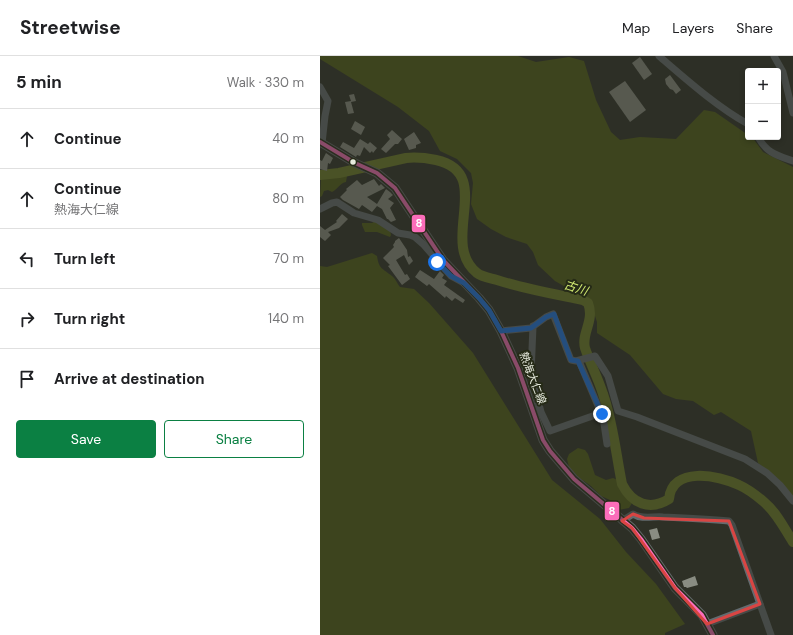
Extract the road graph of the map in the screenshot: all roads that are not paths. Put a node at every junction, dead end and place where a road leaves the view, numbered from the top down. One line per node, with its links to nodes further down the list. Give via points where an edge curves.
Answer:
1 (659, 56): 6 (street)
2 (774, 56): 5 (street, via 783,72)
3 (320, 87): 4 (street, via 328,101)
4 (323, 110): 8 (street)
5 (793, 113)
6 (745, 122)
7 (760, 140): 9 (street, via 769,151)
8 (321, 142): 11 (main road, 熱海大仁線, via 396,188 443,260)
9 (793, 162)
10 (320, 210): 11 (street, via 337,202 354,213 378,220 398,233 412,236 420,241 451,276)
11 (464, 283): 13 (main road, 熱海大仁線, via 489,310)
12 (533, 326): 13 (street); 14 (street, via 554,314 571,360); 15 (street, via 530,369 548,431)
13 (501, 331): 18 (main road, 熱海大仁線, via 518,368 543,440 550,451 574,479)
14 (580, 360): 15 (street); 17 (street, via 595,356 608,376 618,411 745,458 767,473)
15 (601, 413): 16 (street)
16 (607, 444)
17 (793, 501)
18 (622, 521): 19 (street, via 633,514 644,518 729,521); 20 (main road, 熱海大仁線, via 641,538 675,588 694,606)
19 (760, 604): 20 (street); 22 (street)
20 (707, 624): 21 (main road, 熱海大仁線)
21 (713, 635)
22 (771, 635)

